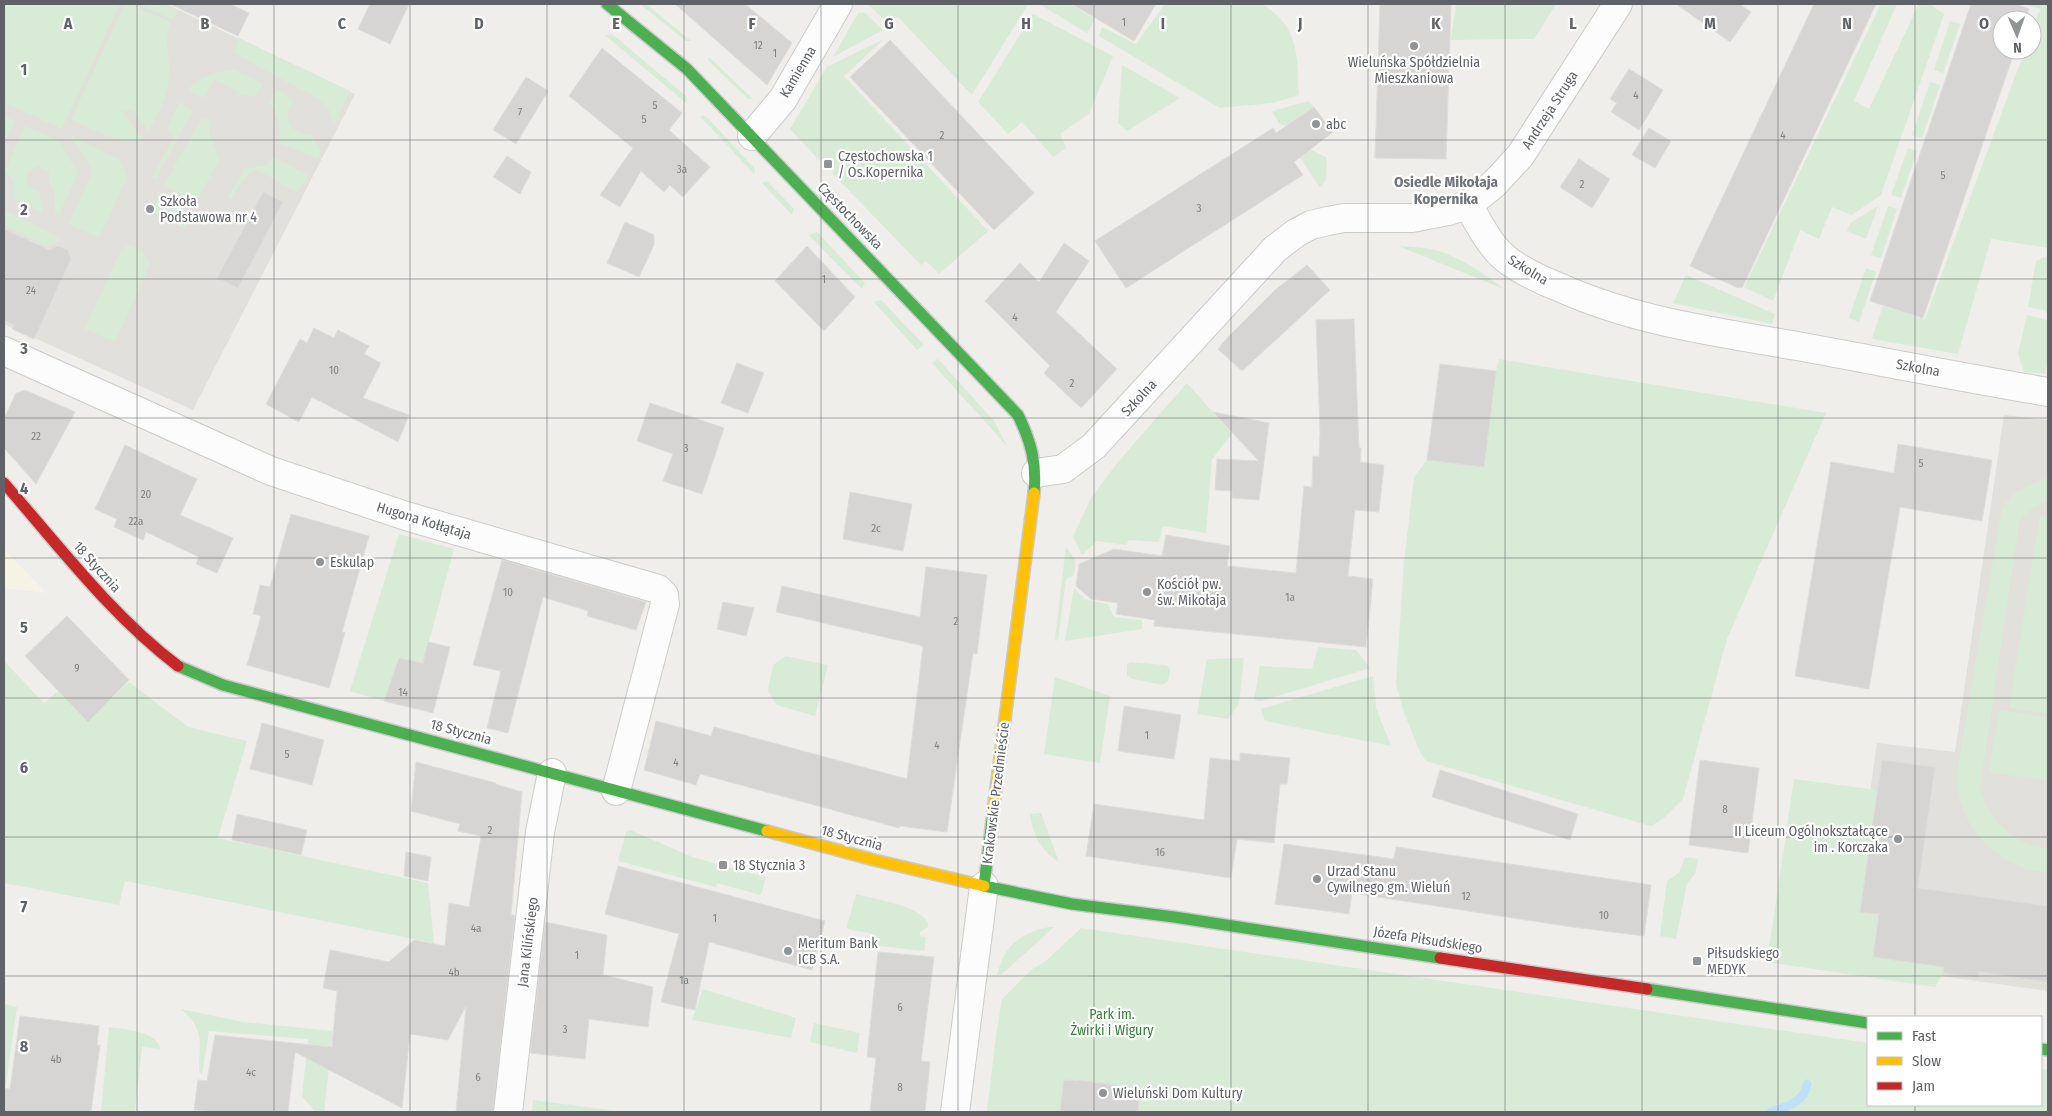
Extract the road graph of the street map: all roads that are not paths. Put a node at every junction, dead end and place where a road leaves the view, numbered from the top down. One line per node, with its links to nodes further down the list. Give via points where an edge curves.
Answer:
1 (607, 4): 4 (main road, Częstochowska, via 687,69)
2 (838, 4): 4 (street, Kamienna, via 783,99)
3 (1618, 4): 5 (street, Andrzeja Struga, via 1520,156 1494,184)
4 (752, 136): 8 (main road, Częstochowska, via 1018,415 1031,443)
5 (1468, 205): 7 (street, Szkolna, via 1508,261 1538,279 1618,310 1656,320); 8 (street, Szkolna, via 1412,218 1344,218 1311,225 1296,233 1275,249 1094,446 1063,469)
6 (4, 351): 11 (street, Hugona Kołłątaja, via 271,471 406,516 658,589 664,595 665,604)
7 (2048, 392)
8 (1036, 473): 12 (main road, Krakowskie Przedmieście)
9 (4, 483): 10 (main road, 18 Stycznia, via 130,625 182,669 223,685)
10 (552, 773): 11 (main road, 18 Stycznia); 14 (street, Jana Kilińskiego, via 540,832)
11 (616, 791): 12 (main road, 18 Stycznia)
12 (984, 886): 13 (main road, Józefa Piłsudskiego, via 1090,907); 15 (street, Krakowskie Przedmieście)
13 (1867, 1023)
14 (508, 1112)
15 (955, 1112)

